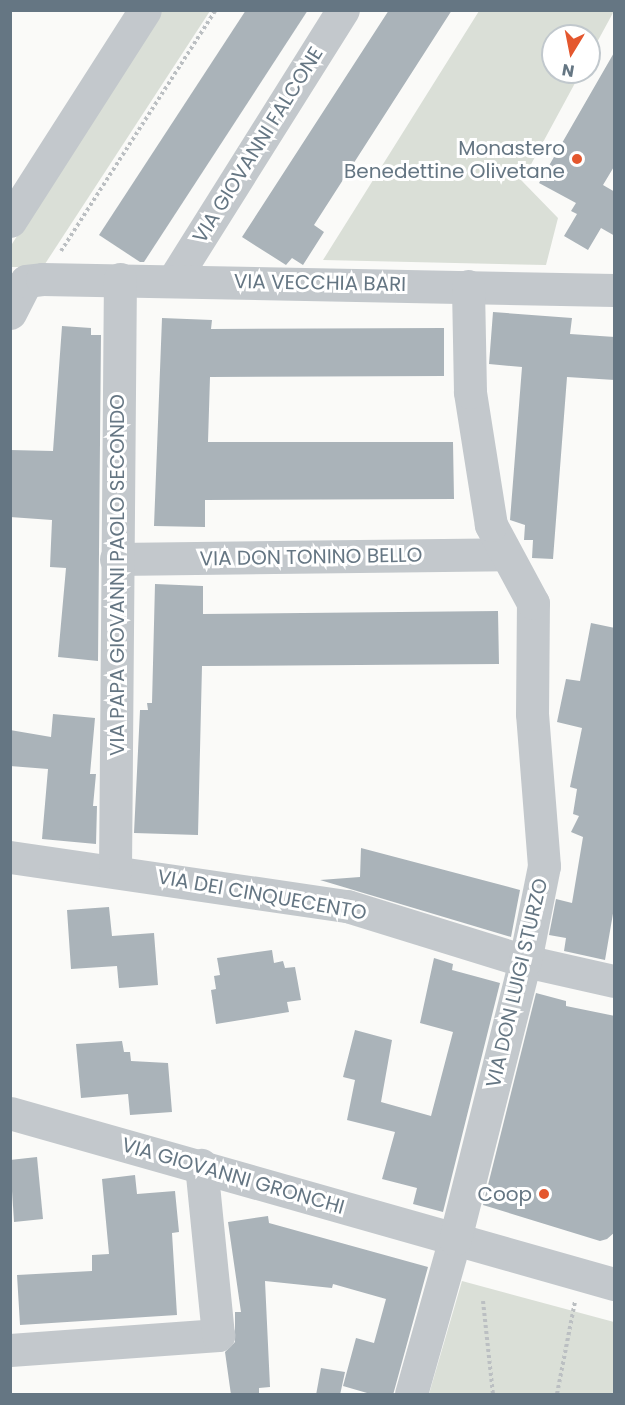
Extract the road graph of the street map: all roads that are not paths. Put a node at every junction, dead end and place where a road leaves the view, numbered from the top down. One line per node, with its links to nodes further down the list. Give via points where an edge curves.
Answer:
1 (145, 10): 3 (street)
2 (343, 10): 5 (street, VIA GIOVANNI FALCONE)
3 (10, 221)
4 (120, 279): 5 (street, VIA VECCHIA BARI); 8 (street, VIA VECCHIA BARI, via 34,280); 10 (street, VIA PAPA GIOVANNI PAOLO SECONDO)
5 (174, 279): 6 (street, VIA VECCHIA BARI)
6 (468, 286): 7 (street, VIA VECCHIA BARI); 9 (street, VIA DON LUIGI STURZO, via 470,392 490,525)
7 (615, 290)
8 (10, 313)
9 (506, 554): 10 (street, VIA DON TONINO BELLO); 13 (street, VIA DON LUIGI STURZO, via 533,603 532,714 544,866)
10 (116, 559): 12 (street, VIA PAPA GIOVANNI PAOLO SECONDO)
11 (10, 857): 12 (street, VIA DEI CINQUECENTO)
12 (115, 870): 13 (street, VIA DEI CINQUECENTO, via 347,906)
13 (525, 961): 14 (street, VIA DEI CINQUECENTO); 17 (street, VIA DON LUIGI STURZO)
14 (615, 981)
15 (10, 1113): 16 (street, VIA GIOVANNI GRONCHI)
16 (201, 1165): 17 (street, VIA GIOVANNI GRONCHI); 19 (street, via 218,1335)
17 (455, 1239): 18 (street, VIA GIOVANNI GRONCHI); 20 (street, VIA DON LUIGI STURZO)
18 (615, 1284)
19 (10, 1350)
20 (411, 1395)

